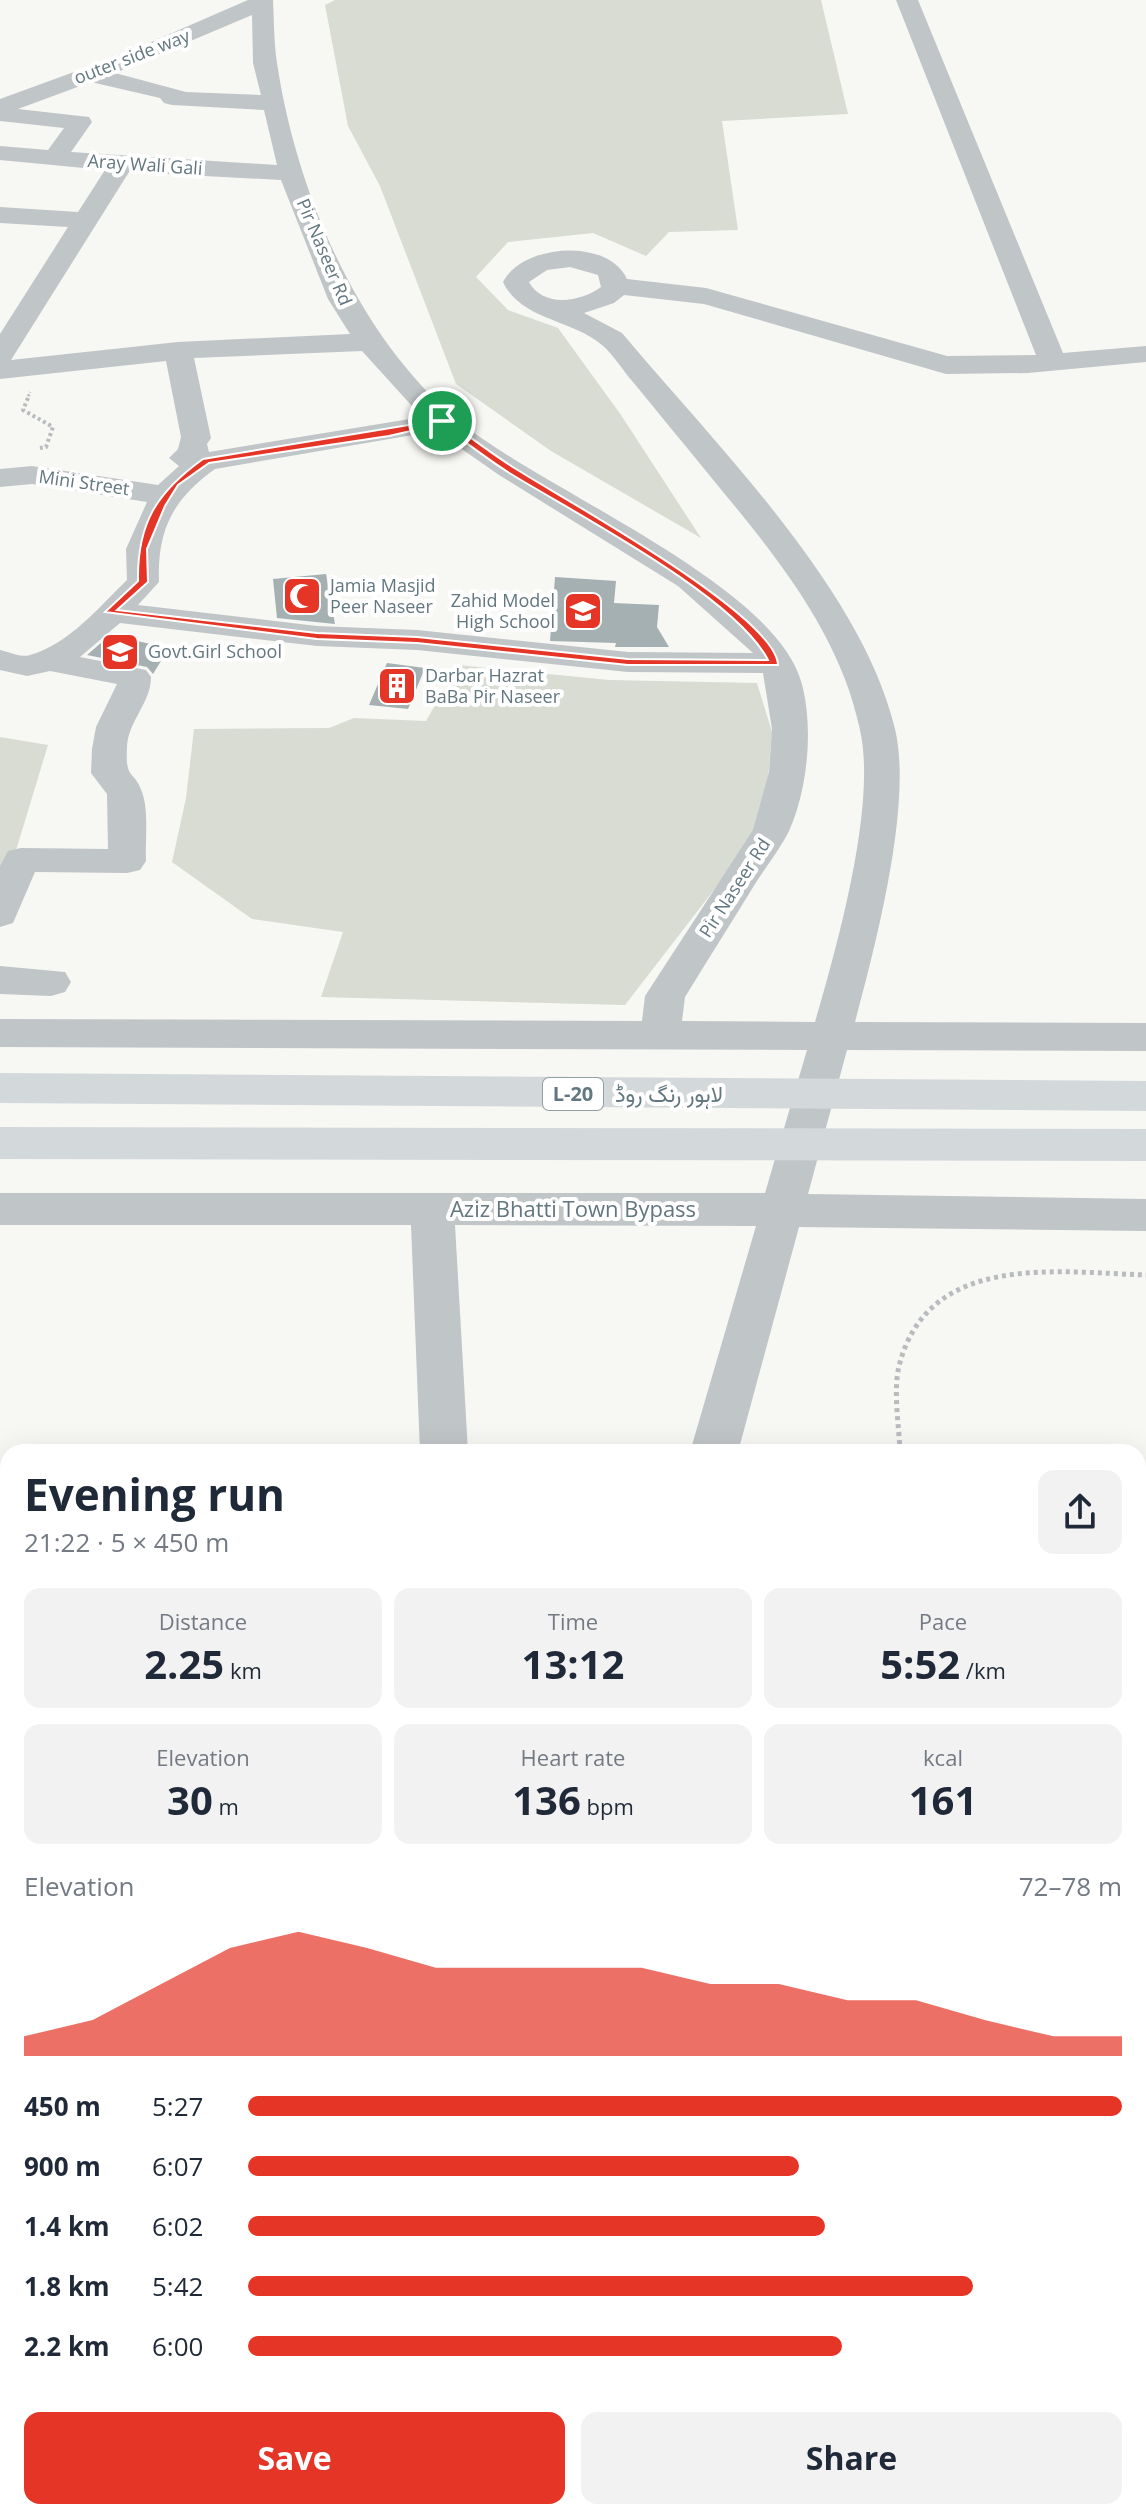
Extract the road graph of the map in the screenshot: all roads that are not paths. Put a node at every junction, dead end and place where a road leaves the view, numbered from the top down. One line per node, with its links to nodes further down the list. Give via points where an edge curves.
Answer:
1 (907, 0): 21 (street)
2 (262, 1): 3 (street); 4 (street, outer side way); 5 (street, Pir Naseer Rd, via 265,63)
3 (203, 3)
4 (89, 74): 5 (street, via 176,94 172,98); 6 (street, outer side way)
5 (276, 103): 11 (street, Pir Naseer Rd)
6 (0, 107)
7 (0, 114): 9 (street, via 80,122)
8 (0, 153): 9 (street, Aray Wali Gali)
9 (54, 159): 10 (street, Aray Wali Gali)
10 (121, 164): 11 (street, Aray Wali Gali); 13 (street)
11 (291, 173): 17 (street, Pir Naseer Rd, via 342,299)
12 (0, 215): 13 (street)
13 (86, 220): 20 (street)
14 (614, 289): 15 (street, via 579,306); 15 (street, via 609,271 599,265 570,259 540,263 516,282 524,296); 16 (street); 21 (street, via 706,296 946,365)
15 (550, 306): 16 (street)
16 (612, 339): 45 (street, via 787,549 826,607 864,683 878,730 878,828 848,974)
17 (369, 342): 18 (street); 23 (street, Pir Naseer Rd)
18 (178, 350): 22 (street); 24 (street, via 196,438 194,453)
19 (1146, 354): 21 (street)
20 (0, 356)
21 (1053, 362)
22 (0, 370)
23 (442, 421): 26 (street, via 206,461 175,483); 30 (street, Pir Naseer Rd, via 689,579 764,642)
24 (184, 458)
25 (2, 461): 26 (street, Mini Street, via 32,475)
26 (167, 496): 27 (street, via 142,549 143,582)
27 (110, 612): 29 (street, via 76,644); 30 (street, via 317,636 417,640 628,662)
28 (0, 660): 29 (street, via 29,666)
29 (45, 660): 31 (street, via 134,677 135,689 110,735 109,773 125,793 127,861 21,860)
30 (775, 663): 35 (street, Pir Naseer Rd, via 784,681 789,729 787,772 771,830 665,996)
31 (0, 914)
32 (0, 980): 33 (street)
33 (51, 982)
34 (0, 1033): 35 (street)
35 (661, 1034): 36 (street)
36 (1146, 1037)
37 (0, 1088): 38 (highway, لاہور رنگ روڈ / L-20)
38 (1146, 1096)
39 (0, 1143): 40 (highway)
40 (1146, 1145)
41 (432, 1208): 42 (street, Aziz Bhatti Town Bypass); 43 (street, Aziz Bhatti Town Bypass); 44 (street)
42 (0, 1209)
43 (1146, 1215)
44 (444, 1444)
45 (716, 1444)

